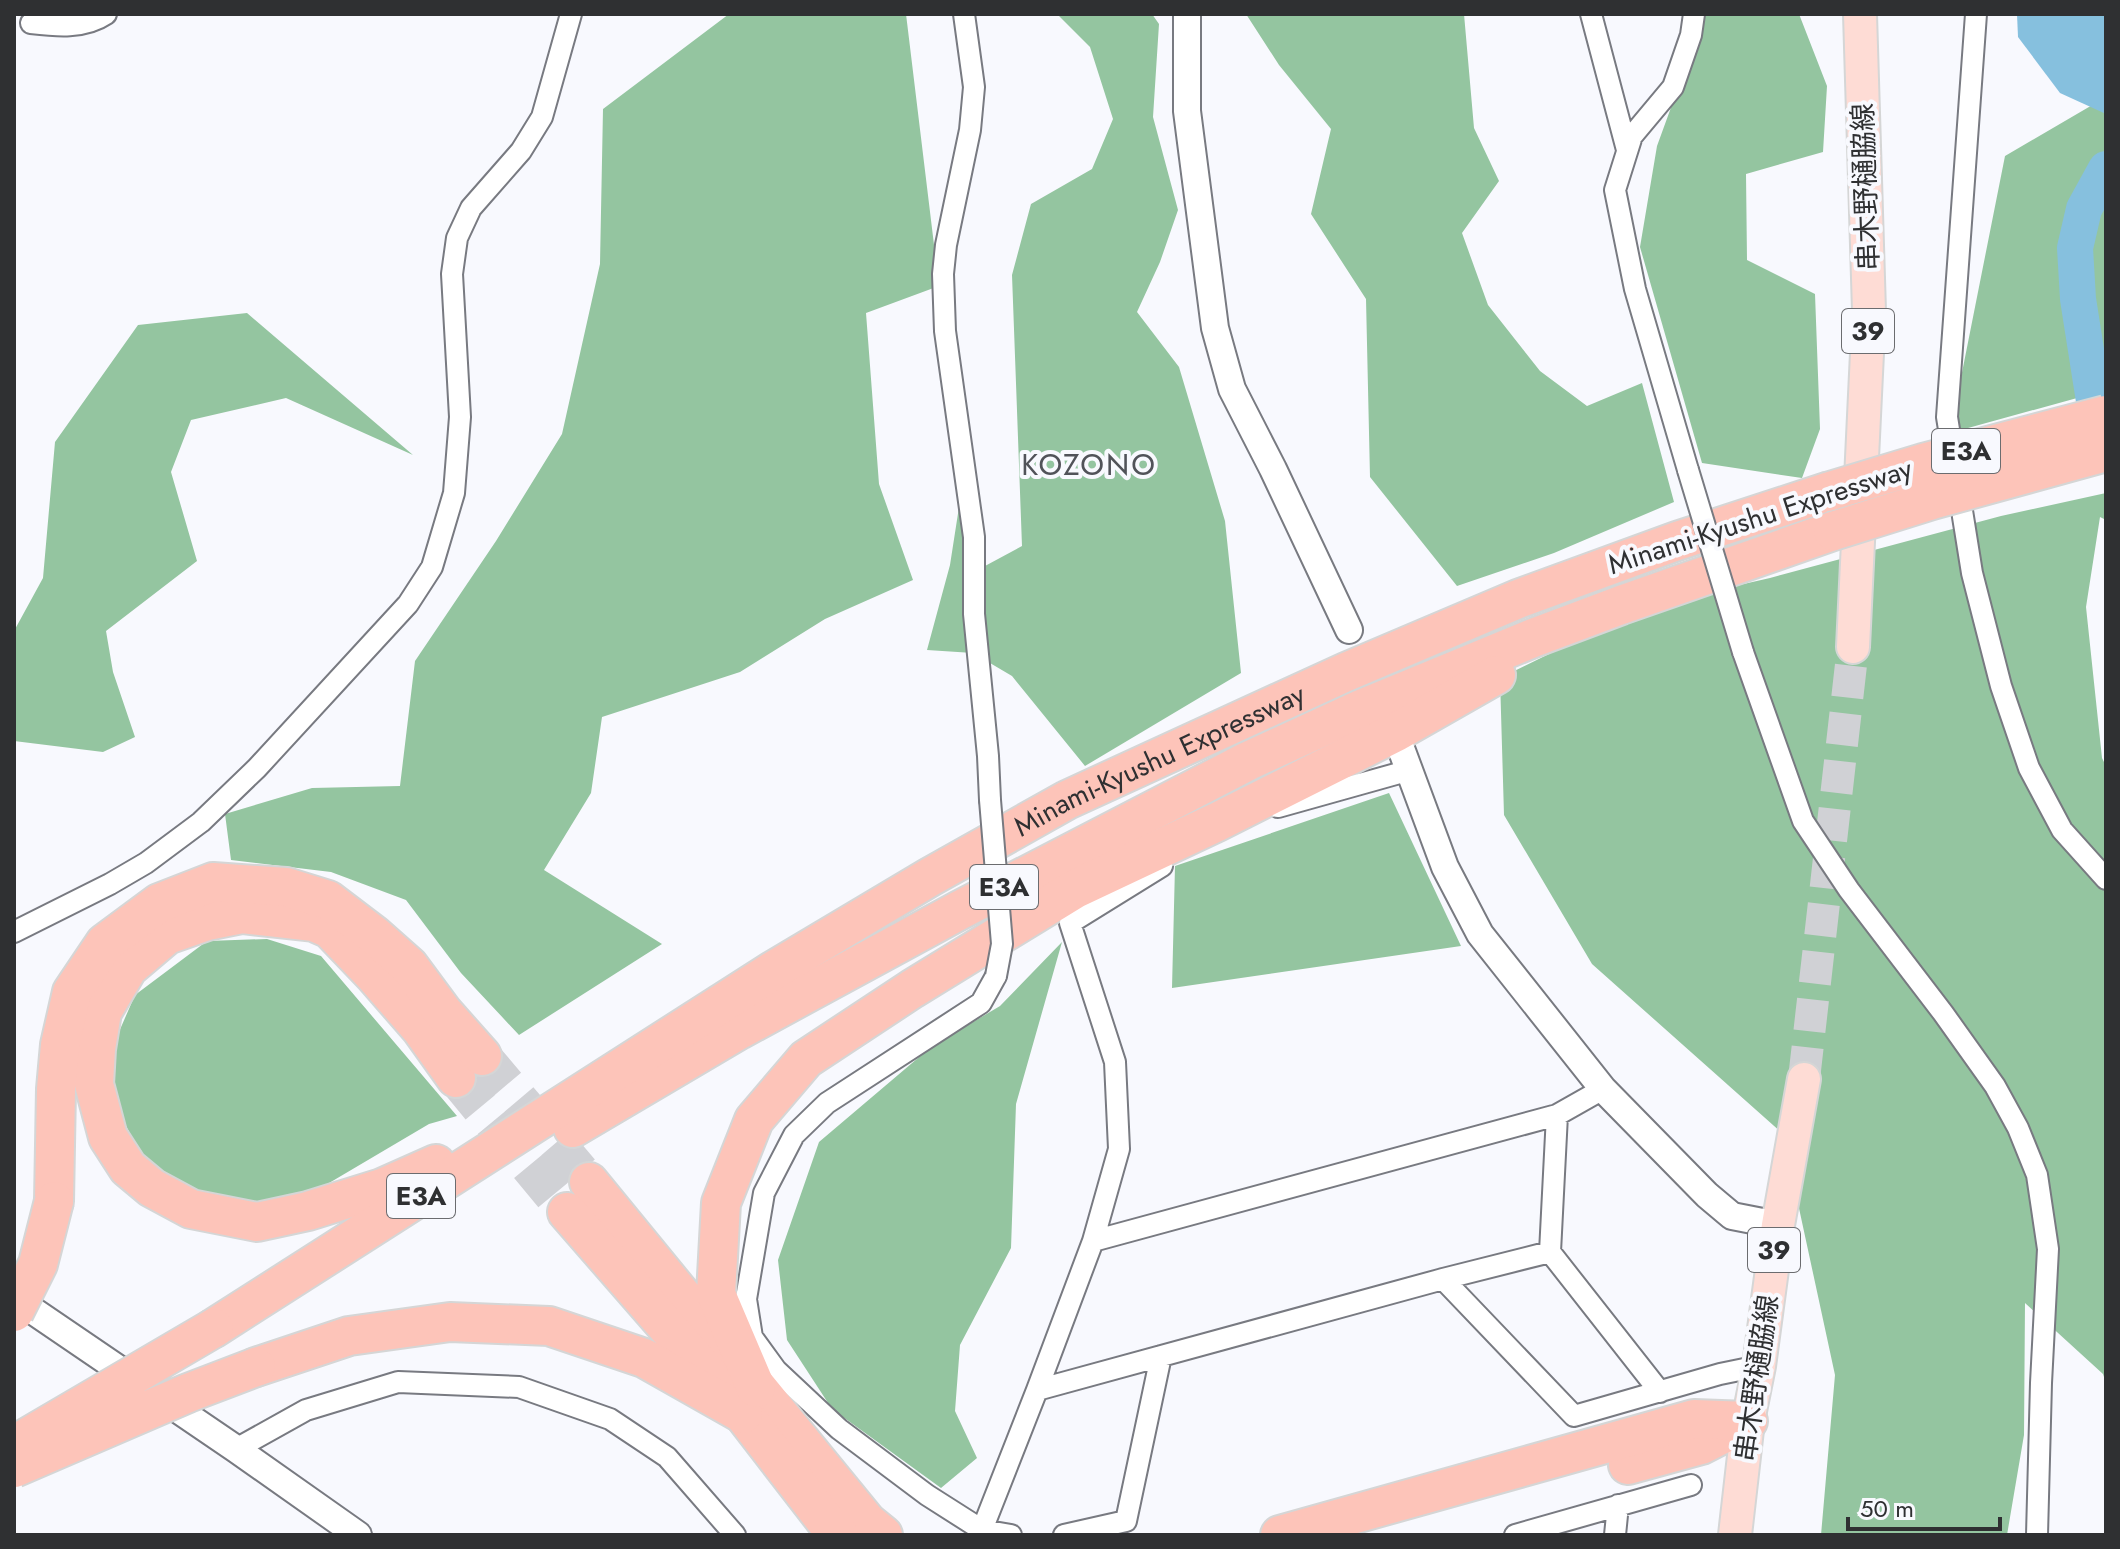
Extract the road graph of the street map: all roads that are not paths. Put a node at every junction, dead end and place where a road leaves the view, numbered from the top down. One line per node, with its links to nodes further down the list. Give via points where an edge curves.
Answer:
1 (106, 14): 9 (street, via 64,27)
2 (571, 14): 20 (street, via 542,117 521,151 471,208 457,238 452,274 460,417 454,493 432,567 408,604 201,822 146,863)
3 (964, 14): 44 (street, bridge, via 974,87 946,245 945,331 974,537 974,614 1002,944 996,976 981,1003 827,1103 794,1135 764,1193 746,1299 752,1337 776,1370 839,1429)
4 (1187, 14): 14 (street, via 1187,111 1215,328 1232,389)
5 (1591, 14): 10 (street)
6 (1694, 14): 10 (street, via 1673,87 1632,136)
7 (1860, 14): 15 (main road, 串木野樋脇線 / 39, via 1869,311)
8 (1976, 14): 18 (street, via 1947,417 1972,573 2029,768 2062,830)
9 (31, 23)
10 (1627, 150): 56 (street, bridge, via 1615,190 1635,289 1743,652 1803,821 1995,1086 2037,1175 2048,1249)
11 (2106, 415): 19 (highway, Minami-Kyushu Expressway / E3A, bridge, via 1827,492 1518,599 1067,800)
12 (2106, 452): 13 (highway, Minami-Kyushu Expressway / E3A, bridge, via 1833,531)
13 (1621, 605): 32 (highway, Minami-Kyushu Expressway / E3A, via 1361,709 1193,789 753,1022 460,1193); 37 (highway, via 1396,732 1075,889 806,1059 754,1120 721,1203 716,1294)
14 (1349, 630)
15 (1853, 647)
16 (1399, 743): 17 (street)
17 (1410, 770): 22 (street, via 1445,867 1480,934); 27 (street, via 1241,817 1070,923 1115,1062 1119,1149)
18 (2106, 879)
19 (894, 898): 31 (highway, bridge, via 734,983 516,1122 446,1160 382,1188 257,1222 191,1209 152,1188 128,1168 108,1137 94,1084 102,1012 128,968 167,935 242,914 314,922 330,929 421,1029 469,1067 443,1012 409,966 328,900 286,887 213,882 159,903 105,943 72,992 56,1089 54,1201 38,1264); 32 (highway, Minami-Kyushu Expressway / E3A)
20 (14, 932)
21 (1804, 1079): 26 (main road, 串木野樋脇線 / 39)
22 (1603, 1089): 23 (street); 26 (street, via 1732,1216)
23 (1557, 1115): 27 (street); 28 (street)
24 (589, 1182): 37 (highway)
25 (567, 1212): 37 (highway)
26 (1778, 1225): 34 (main road, 串木野樋脇線 / 39)
27 (1093, 1241): 35 (street)
28 (1550, 1252): 29 (street); 36 (street)
29 (1443, 1279): 33 (street); 36 (street, via 1574,1416)
30 (14, 1294): 40 (street)
31 (14, 1312)
32 (214, 1328): 39 (highway, Minami-Kyushu Expressway / E3A, bridge)
33 (1161, 1356): 35 (street); 50 (street, via 1126,1521)
34 (1759, 1366): 36 (street); 38 (main road, 串木野樋脇線 / 39)
35 (1037, 1390): 44 (street)
36 (1660, 1392)
37 (750, 1401): 41 (highway, bridge, via 549,1326 450,1322 349,1336 256,1367); 47 (highway); 48 (highway)
38 (1748, 1421): 51 (highway, via 1694,1419); 52 (highway, via 1701,1445); 55 (main road, 串木野樋脇線 / 39)
39 (14, 1445)
40 (236, 1449): 45 (street); 46 (street, via 306,1410 398,1382 519,1387 610,1419 667,1457)
41 (14, 1468)
42 (1691, 1485): 43 (street)
43 (1618, 1505): 53 (street); 54 (street)
44 (981, 1533): 49 (street)
45 (358, 1535)
46 (735, 1535)
47 (839, 1535)
48 (883, 1535)
49 (1011, 1535)
50 (1064, 1535)
51 (1280, 1535)
52 (1376, 1535)
53 (1515, 1535)
54 (1615, 1535)
55 (1735, 1535)
56 (2037, 1535)

